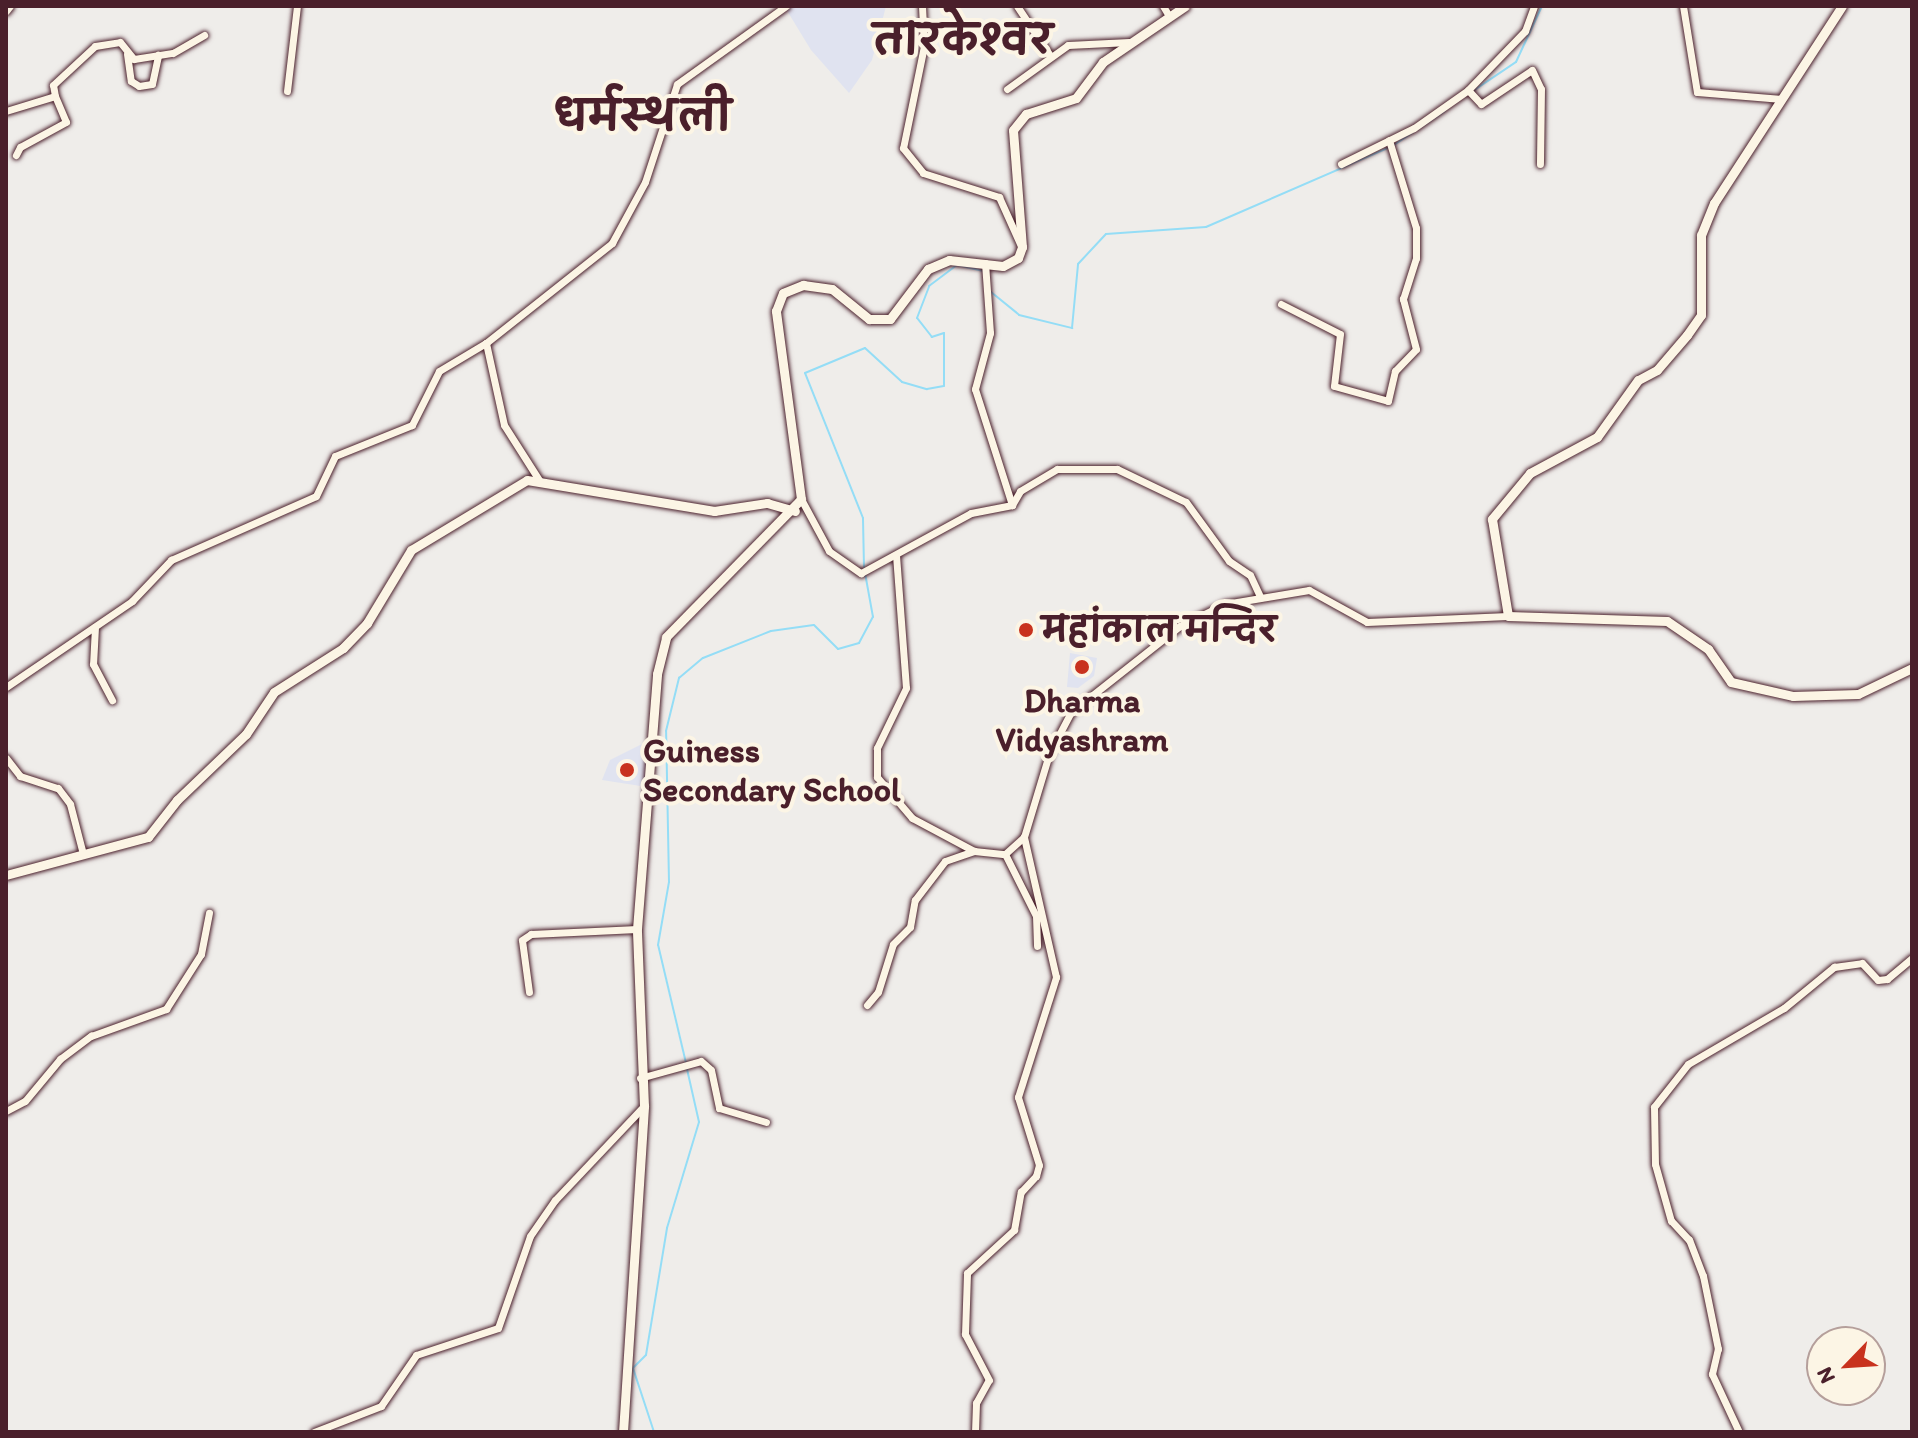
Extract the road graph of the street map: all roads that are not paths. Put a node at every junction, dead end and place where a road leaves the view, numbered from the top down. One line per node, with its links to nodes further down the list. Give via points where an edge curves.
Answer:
1 (10, 6): 11 (street)
2 (297, 6): 20 (street)
3 (786, 6): 31 (street, via 677,84 645,182 612,243)
4 (922, 6): 28 (street, via 924,46 903,148 923,173 999,197)
5 (1017, 6): 16 (street)
6 (1163, 6): 12 (street)
7 (1185, 6): 12 (street)
8 (1534, 6): 19 (street, via 1525,31)
9 (1683, 6): 22 (street, via 1697,92)
10 (1842, 6): 22 (street)
11 (6, 11)
12 (1169, 16): 14 (street)
13 (204, 35): 17 (street)
14 (1129, 42): 16 (street, via 1085,40); 28 (street, via 1076,98 1026,114 1013,130)
15 (127, 54): 17 (street); 17 (street, via 131,81 139,86 152,84); 21 (street, via 120,42 95,46 53,85)
16 (1049, 54): 18 (street)
17 (158, 55)
18 (1007, 89)
19 (1468, 90): 24 (street); 27 (street, via 1476,103 1532,70 1541,89)
20 (287, 91)
21 (55, 96): 23 (street); 25 (street, via 65,126 27,142)
22 (1784, 99): 38 (street, via 1706,225 1698,268 1701,315 1687,335 1657,370 1638,380 1597,437 1530,473 1499,503 1492,519)
23 (6, 111)
24 (1389, 140): 26 (street); 30 (street, via 1416,228 1416,258 1403,299 1416,349 1395,371 1388,401 1334,386 1340,334)
25 (16, 155)
26 (1341, 164)
27 (1540, 164)
28 (1022, 247): 29 (street, via 1018,258 1003,266)
29 (985, 266): 33 (street, via 949,260 928,269 890,319 869,319 832,289 803,285 783,293 776,311); 34 (street, via 990,333 975,389)
30 (1281, 304)
31 (486, 343): 32 (street, via 504,425); 39 (street, via 439,371 412,425 335,456 316,496 171,560 132,601)
32 (539, 480): 35 (street, via 714,511 767,503); 46 (street, via 503,492 481,512 411,550 367,623 343,648 274,692 246,734 177,800 148,837)
33 (801, 499): 35 (street); 36 (street, via 829,551 861,573)
34 (1012, 505): 36 (street, via 971,513); 37 (street, via 1020,491 1057,469 1117,469 1186,502 1229,561 1250,575)
35 (795, 511): 50 (street, via 666,637 660,655)
36 (896, 555): 45 (street, via 906,688 877,748 877,777 912,818)
37 (1260, 596): 38 (street, via 1309,590 1367,622); 44 (street, via 1225,604 1180,626 1071,712 1049,754)
38 (1508, 616): 40 (street, via 1675,624 1708,649 1731,682 1793,696 1858,694)
39 (95, 627): 41 (street); 42 (street, via 93,664)
40 (1912, 668)
41 (6, 687)
42 (112, 700)
43 (6, 758): 46 (street, via 20,776 58,788 70,804)
44 (1024, 837): 47 (street); 61 (street, via 1056,977 1018,1097 1039,1165 1036,1176 1021,1192 1014,1230 967,1273 965,1334 989,1380 976,1403)
45 (974, 851): 47 (street); 54 (street, via 945,861 915,900 910,927 893,944 878,992)
46 (83, 854): 48 (street)
47 (1005, 854): 51 (street, via 1036,916)
48 (6, 875)
49 (209, 913): 57 (street, via 201,954 166,1009 91,1036 60,1059 25,1101)
50 (637, 929): 53 (street, via 531,934 522,940); 55 (street)
51 (1037, 946)
52 (1912, 958): 62 (street, via 1887,979 1878,980 1862,963 1834,967 1784,1008 1688,1064 1654,1107 1655,1164 1671,1221 1689,1240 1703,1276 1718,1349 1712,1374)
53 (529, 992)
54 (867, 1005)
55 (638, 1079): 56 (street); 58 (street, via 701,1061 711,1070 719,1108)
56 (644, 1106): 59 (street, via 555,1200 530,1236 498,1328 418,1354 381,1406); 60 (street)
57 (6, 1111)
58 (766, 1122)
59 (314, 1432)
60 (623, 1432)
61 (975, 1432)
62 (1739, 1432)

